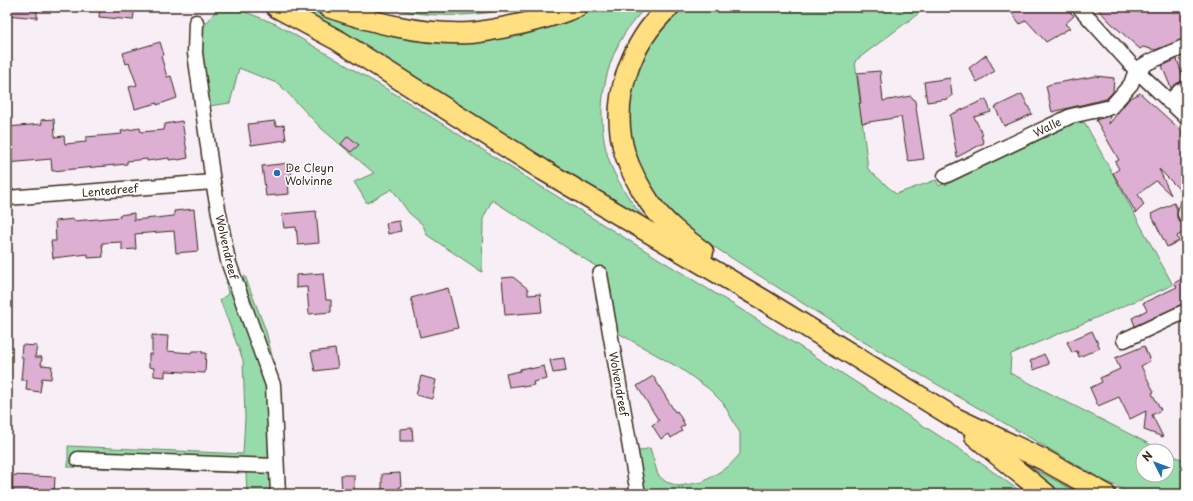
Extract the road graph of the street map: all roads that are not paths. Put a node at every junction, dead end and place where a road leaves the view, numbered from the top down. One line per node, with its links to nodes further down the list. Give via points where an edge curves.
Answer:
1 (276, 7): 18 (highway, via 339,41 543,170)
2 (576, 7): 5 (highway, via 515,26 470,33 400,28)
3 (669, 7): 18 (highway, via 647,32 628,66 620,107 625,153 650,204 686,240)
4 (1079, 7): 8 (street)
5 (336, 9)
6 (196, 22): 13 (street, Wolvendreef, via 195,53)
7 (1186, 46): 8 (street)
8 (1136, 70): 10 (street); 12 (street, Walle, via 1131,84 1111,107 1071,116)
9 (1186, 88): 10 (street)
10 (1169, 102): 11 (street)
11 (1186, 117)
12 (945, 176)
13 (213, 182): 14 (street, Lentedreef); 23 (street, Wolvendreef, via 228,260 273,384)
14 (7, 198)
15 (1186, 208): 16 (street)
16 (1186, 216)
17 (600, 274): 25 (street, Wolvendreef)
18 (762, 299): 21 (highway)
19 (1186, 311): 20 (street)
20 (1124, 340)
21 (955, 418): 26 (highway); 27 (highway, via 1044,460)
22 (78, 459): 23 (street)
23 (276, 466): 24 (street, Wolvendreef)
24 (278, 494)
25 (638, 494)
26 (1046, 494)
27 (1105, 494)

